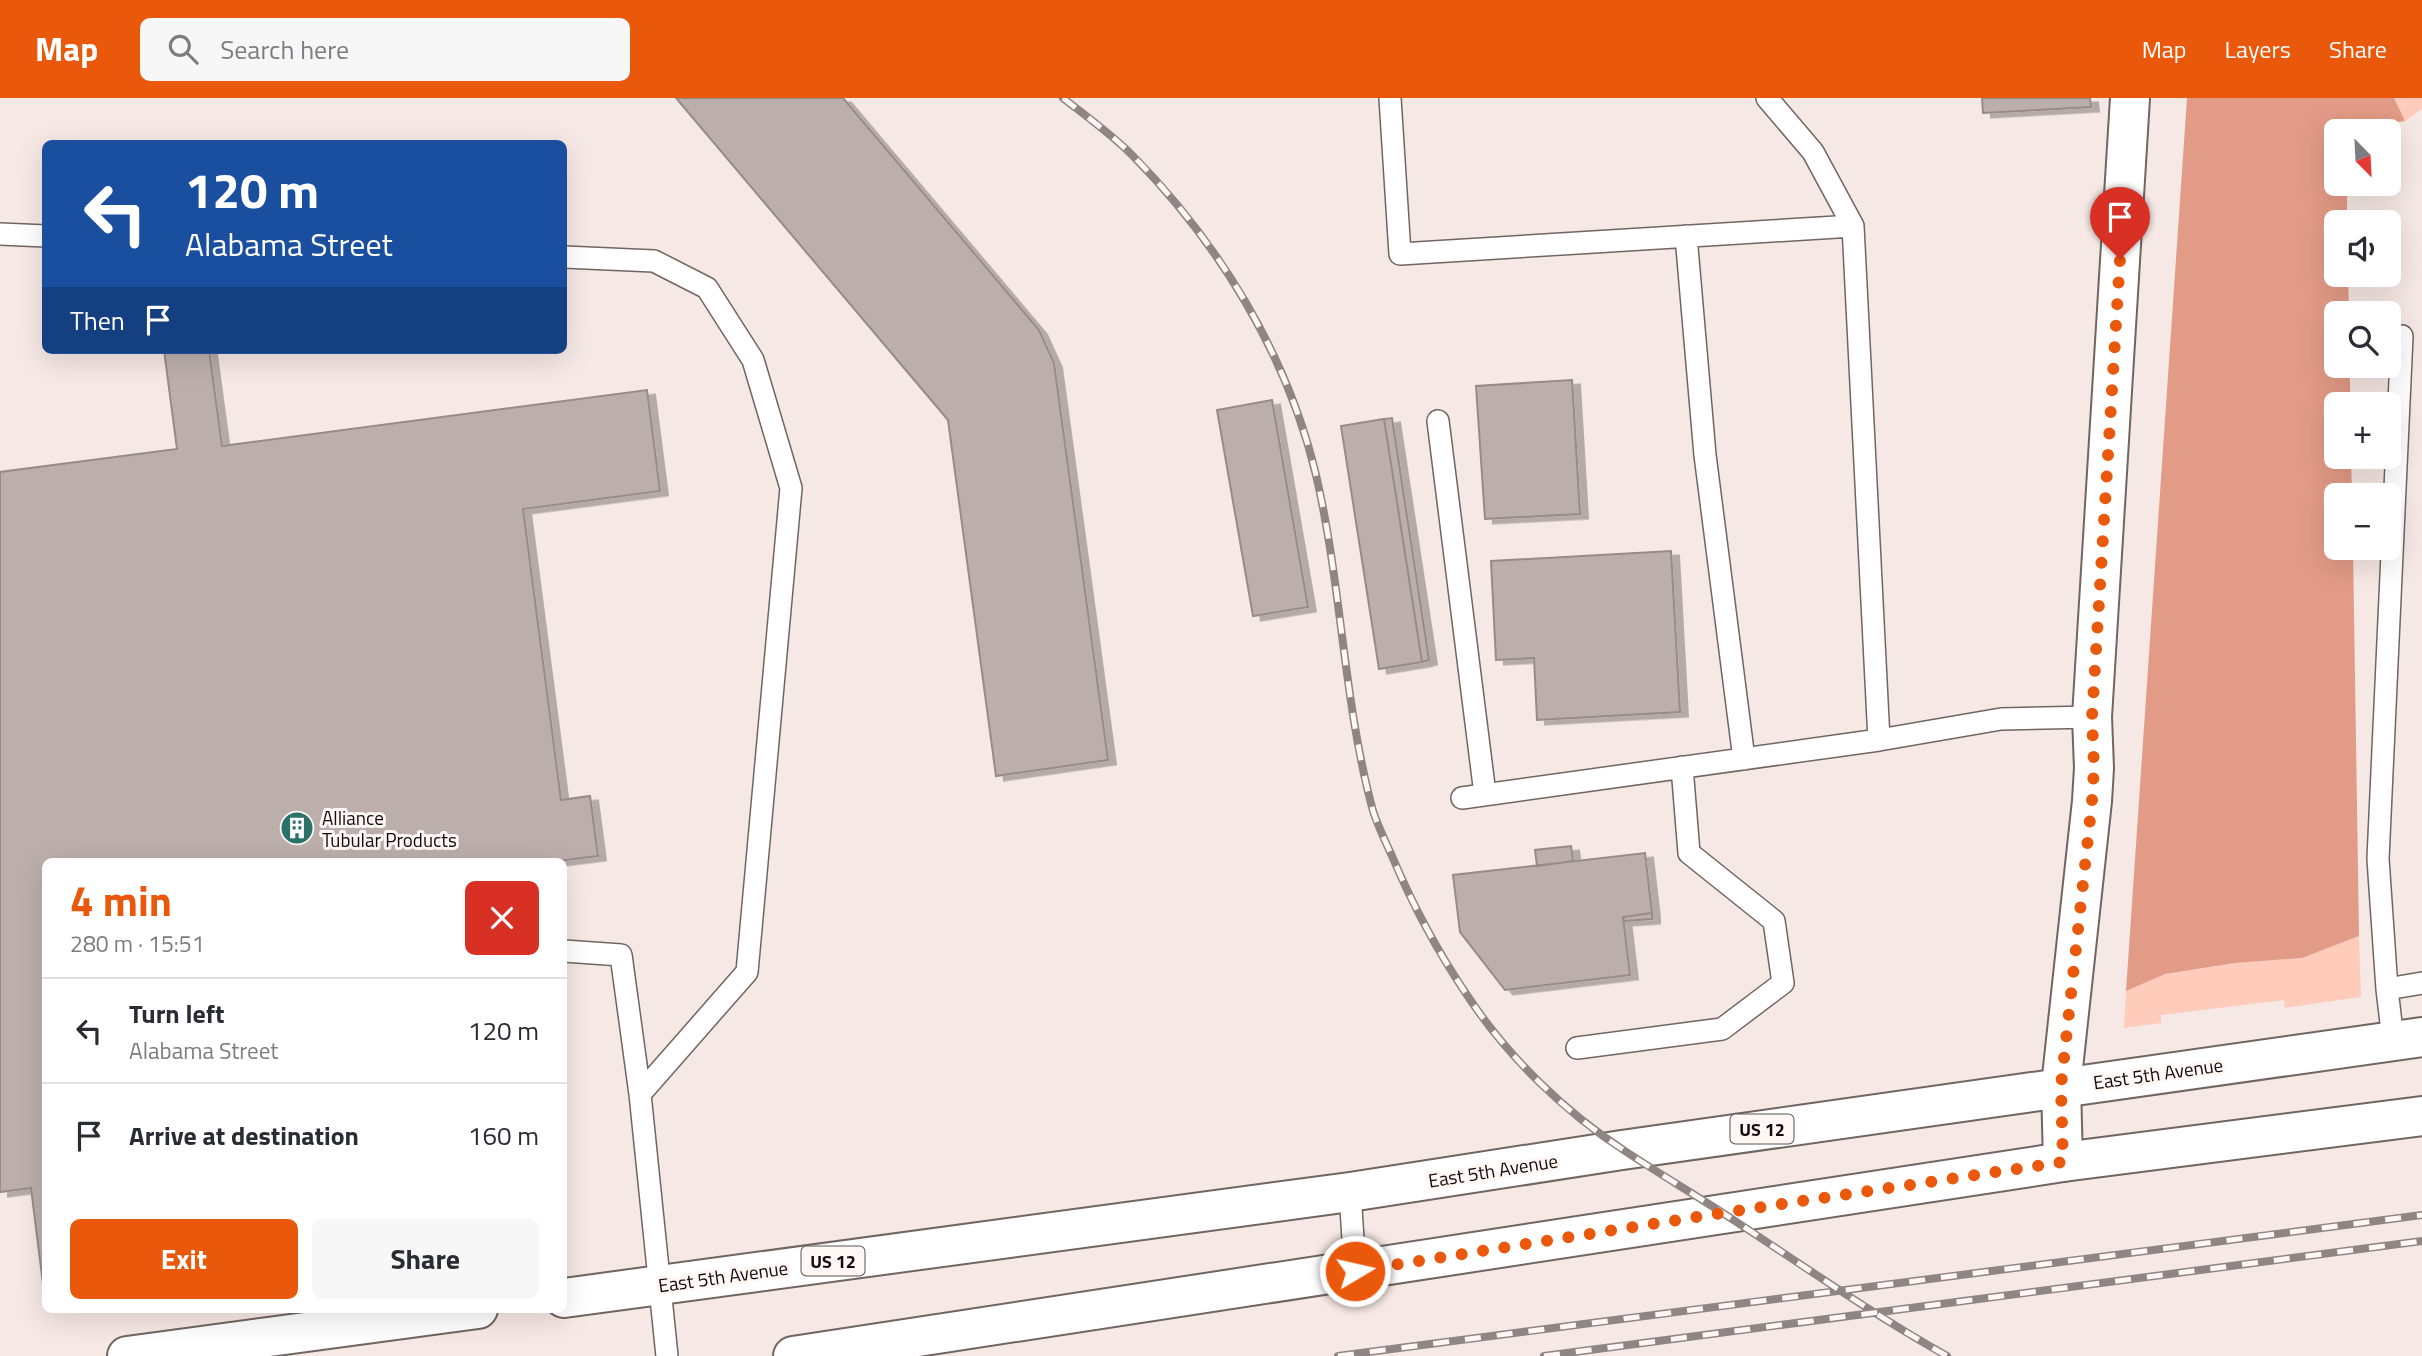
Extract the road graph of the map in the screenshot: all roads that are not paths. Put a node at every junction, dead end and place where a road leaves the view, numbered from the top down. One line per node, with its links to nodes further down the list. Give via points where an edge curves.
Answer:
1 (1390, 98): 7 (lane, via 1400,254)
2 (1767, 98): 4 (lane, via 1813,152)
3 (2130, 98): 11 (main road)
4 (1853, 226): 7 (lane); 12 (lane)
5 (0, 234): 6 (lane)
6 (42, 236)
7 (1686, 236): 13 (lane, via 1705,455)
8 (567, 257): 23 (lane, via 654,261 707,288 753,360 791,488 747,972)
9 (2402, 336): 19 (lane, via 2378,859)
10 (1438, 421): 15 (lane)
11 (2092, 717): 12 (lane, via 2001,719); 22 (main road, via 2092,801)
12 (1878, 740): 13 (lane)
13 (1744, 759): 14 (lane)
14 (1682, 767): 15 (lane); 21 (lane, via 1689,853 1774,921 1783,983 1722,1029)
15 (1485, 794): 16 (lane)
16 (1462, 798)
17 (567, 951): 23 (lane, via 621,955)
18 (2422, 983): 19 (lane)
19 (2387, 989): 20 (lane)
20 (2408, 1039): 22 (main road, East 5th Avenue / US 12)
21 (1577, 1048)
22 (2061, 1086): 25 (main road); 26 (main road, East 5th Avenue / US 12)
23 (640, 1094): 28 (lane)
24 (2422, 1116): 25 (main road)
25 (2063, 1162): 27 (main road)
26 (1350, 1192): 27 (lane); 28 (main road, East 5th Avenue / US 12)
27 (1355, 1271): 33 (main road)
28 (659, 1285): 29 (main road, East 5th Avenue / US 12); 32 (lane)
29 (567, 1297)
30 (448, 1313): 31 (main road)
31 (127, 1356)
32 (667, 1356)
33 (793, 1356)

